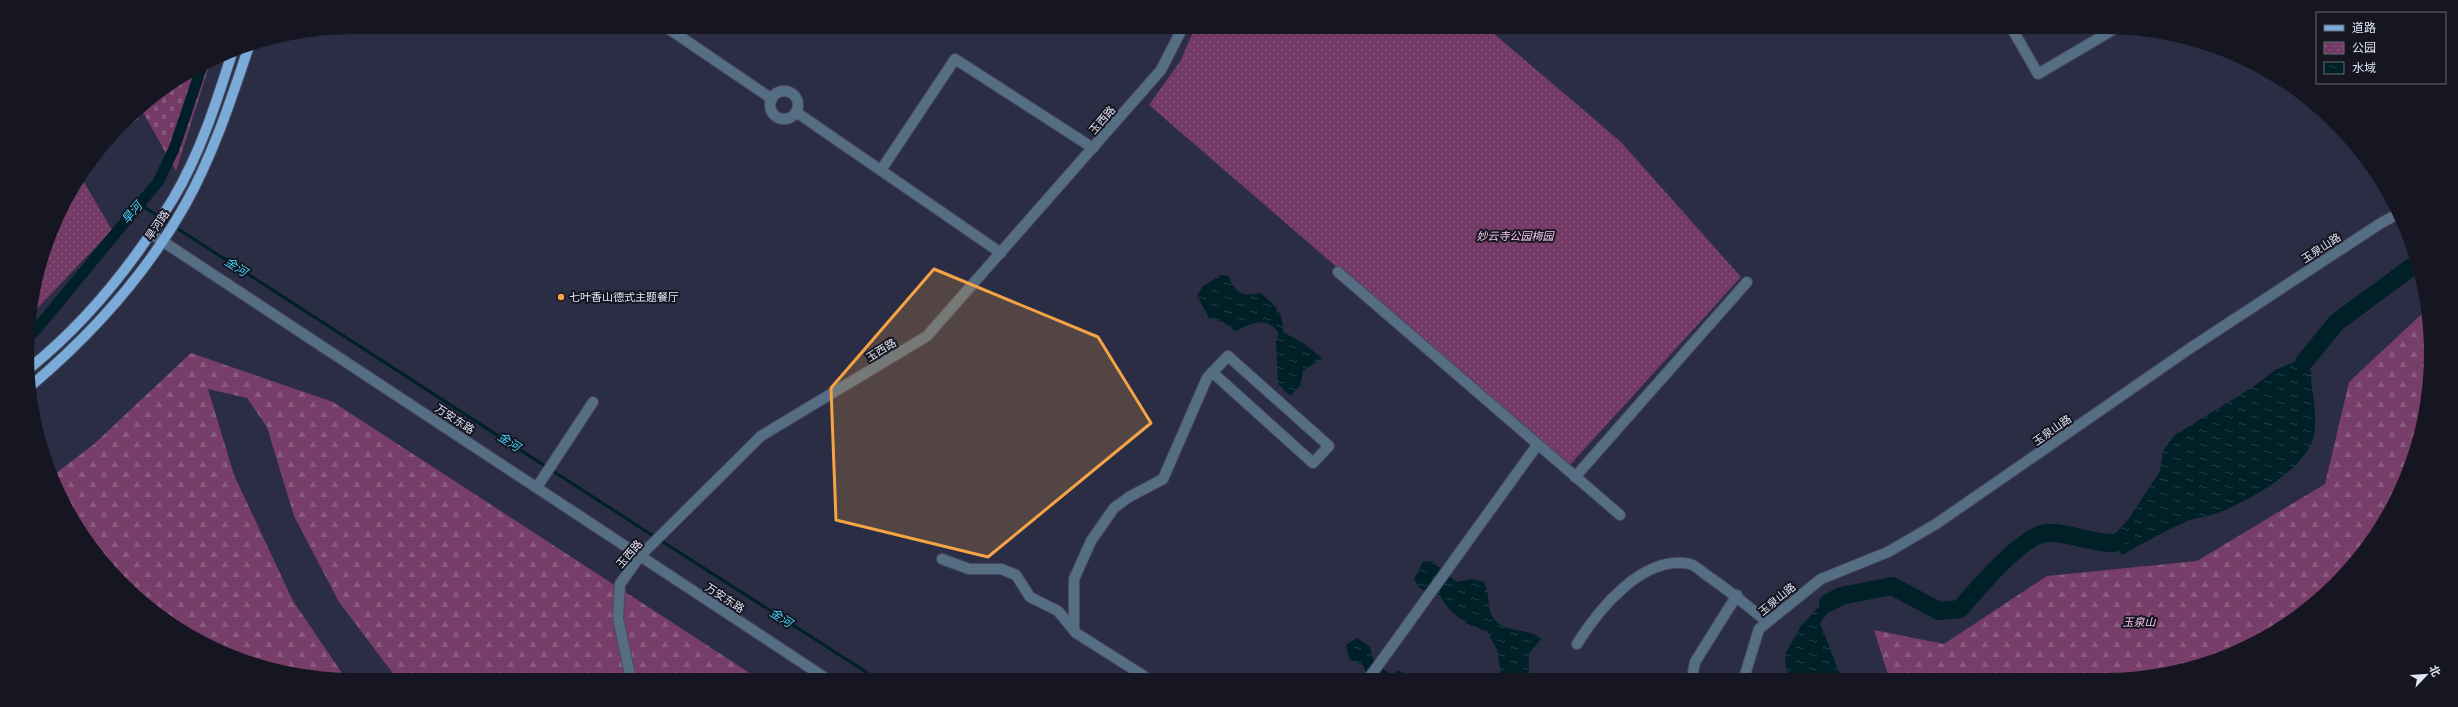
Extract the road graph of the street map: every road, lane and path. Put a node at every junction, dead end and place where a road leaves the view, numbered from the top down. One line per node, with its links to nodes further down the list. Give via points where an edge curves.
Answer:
1 (676, 34): 7 (street)
2 (1179, 34): 9 (street, 玉西路, via 1161,70)
3 (2015, 34): 4 (street, via 2038,74)
4 (2106, 34)
5 (247, 53): 13 (main road, 旱河路, via 212,149 179,215)
6 (230, 58): 12 (main road, 旱河路, via 200,144 168,206)
7 (772, 99): 8 (street, via 772,110 777,117 790,118); 8 (street, via 780,92 789,92 798,103)
8 (796, 112): 10 (street)
9 (1093, 148): 10 (street, via 956,59); 14 (street, 玉西路)
10 (881, 170): 14 (street)
11 (2393, 217): 28 (street, 玉泉山路, via 2189,349 1936,524 1888,552 1821,579)
12 (150, 233): 13 (street, 万安东路); 17 (main road, 旱河路, via 103,298 74,330)
13 (162, 240): 19 (main road, 旱河路, via 98,324); 23 (street, 万安东路)
14 (1001, 253): 25 (street, 玉西路, via 927,336 761,436)
15 (1338, 272): 21 (street)
16 (1747, 282): 22 (street)
17 (34, 364)
18 (1212, 372): 18 (street, via 1228,356 1329,446 1313,463); 29 (street, via 1192,408 1162,479 1114,508 1091,541 1074,579)
19 (36, 382)
20 (593, 402): 23 (street)
21 (1538, 444): 22 (street); 34 (street)
22 (1575, 477): 24 (street)
23 (537, 487): 25 (street, 万安东路)
24 (1620, 515)
25 (640, 556): 31 (street, 玉西路, via 620,584 618,618); 32 (street, 万安东路)
26 (942, 559): 29 (street, via 969,569 1001,569 1016,576 1030,596 1058,611)
27 (1737, 595): 28 (street); 30 (street, via 1690,564 1670,564 1634,578 1609,601 1590,623); 35 (street, via 1695,662)
28 (1768, 622): 36 (street, 玉泉山路, via 1759,629)
29 (1074, 630): 33 (street)
30 (1577, 644)
31 (630, 673)
32 (818, 673)
33 (1139, 673)
34 (1373, 673)
35 (1693, 673)
36 (1746, 673)

